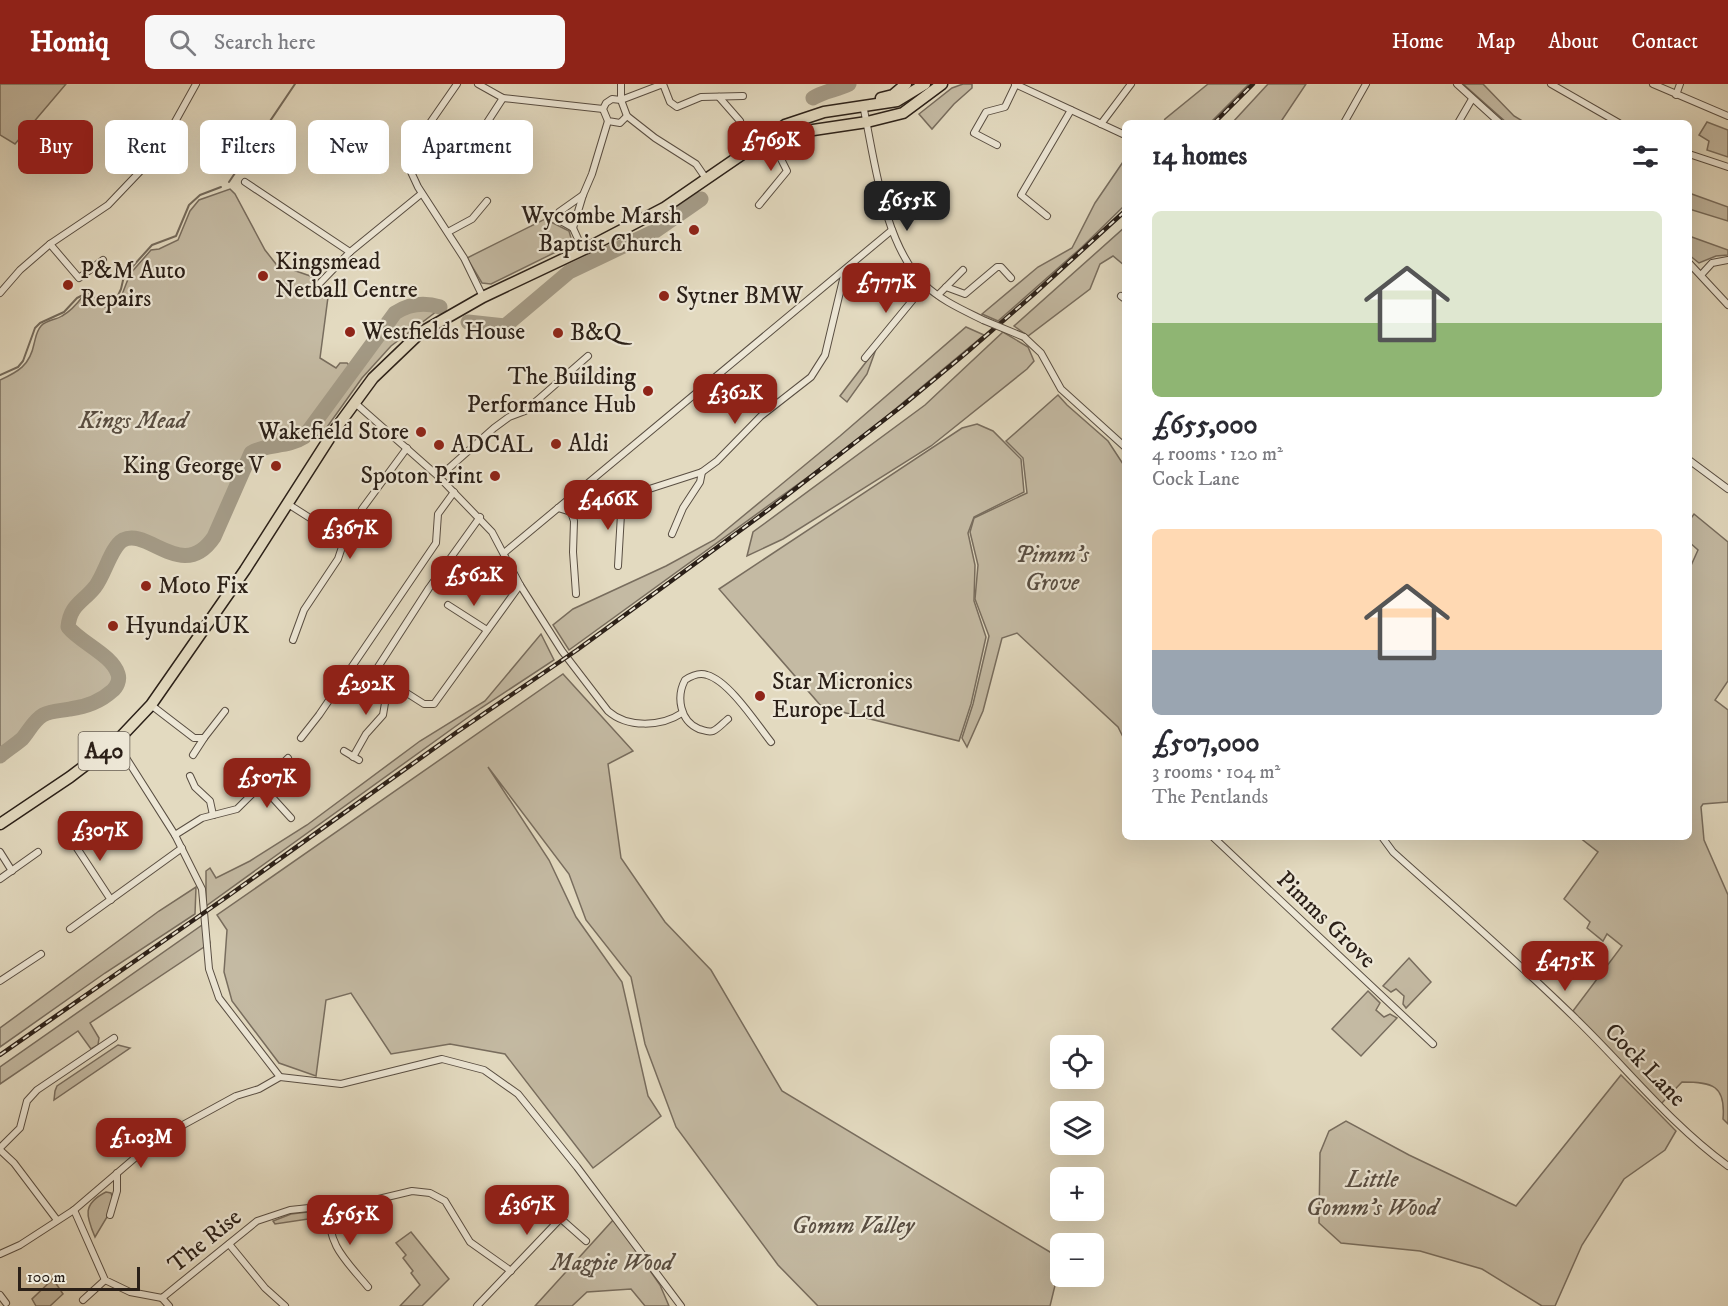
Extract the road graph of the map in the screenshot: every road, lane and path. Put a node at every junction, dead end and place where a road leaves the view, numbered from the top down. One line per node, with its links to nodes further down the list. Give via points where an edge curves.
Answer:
1 (195, 84): 50 (street, via 150,161 108,205)
2 (458, 84): 42 (street, via 405,159)
3 (478, 84): 18 (street)
4 (621, 84): 20 (street)
5 (906, 84): 23 (main road)
6 (925, 84): 23 (main road, A40, via 897,101)
7 (942, 84): 23 (main road, A40, via 903,113)
8 (1016, 84): 22 (street); 37 (street, via 1005,107 986,111 974,133)
9 (1131, 84): 33 (street)
10 (1366, 84): 27 (street)
11 (1457, 84): 19 (street)
12 (1551, 84): 30 (street)
13 (1653, 84): 15 (street)
14 (1680, 84): 15 (street)
15 (1676, 95): 25 (street)
16 (743, 96): 17 (street)
17 (719, 97): 20 (street, via 701,97 677,107 670,102 663,84); 32 (street)
18 (503, 98): 21 (street); 26 (street)
19 (1472, 99): 28 (street); 29 (street)
20 (621, 100): 21 (street, via 612,99); 24 (street)
21 (603, 109): 31 (street)
22 (1071, 110): 33 (street); 46 (street, via 1021,195)
23 (865, 112): 34 (main road, A40); 34 (main road, A40, via 835,110); 36 (main road, A40); 48 (street)
24 (627, 116): 31 (street, via 620,123); 40 (street, via 696,164)
25 (1728, 116)
26 (489, 120)
27 (1346, 120)
28 (1460, 120)
29 (1496, 120)
30 (1614, 120)
31 (608, 121): 43 (street)
32 (740, 121)
33 (1101, 124): 35 (street)
34 (785, 125): 36 (main road, A40)
35 (1122, 134)
36 (770, 137): 40 (main road, A40); 45 (street, via 787,171)
37 (997, 145)
38 (1692, 155): 39 (street)
39 (1728, 167)
40 (707, 180): 51 (main road, A40, via 664,208)
41 (245, 182): 52 (street)
42 (422, 194): 49 (street); 52 (street)
43 (583, 195): 47 (street); 47 (street, via 559,212 559,219)
44 (486, 201): 49 (street, via 472,219)
45 (759, 205)
46 (1047, 216)
47 (573, 228): 51 (street)
48 (892, 230): 56 (street); 61 (street)
49 (448, 232): 65 (street)
50 (50, 244): 53 (street, via 79,278); 63 (street)
51 (583, 250): 65 (main road, A40)
52 (350, 252): 60 (street)
53 (103, 260)
54 (1728, 260): 58 (street, via 1712,263)
55 (1692, 266): 58 (street)
56 (845, 270): 73 (street, via 825,355 810,377 761,416); 79 (street)
57 (963, 270): 62 (street)
58 (1701, 275): 66 (street)
59 (1011, 278): 62 (street, via 997,267 965,294)
60 (320, 283)
61 (925, 285): 64 (street); 68 (street)
62 (946, 287): 64 (street)
63 (0, 293)
64 (938, 295): 70 (street, bridge, via 1023,337 1041,353 1061,389)
65 (483, 297): 69 (main road, A40, via 420,333)
66 (1728, 305)
67 (588, 356): 74 (street, via 525,411 494,428)
68 (865, 358)
69 (354, 402): 71 (street); 78 (main road, A40)
70 (1122, 444)
71 (407, 448): 74 (street); 80 (street)
72 (1692, 462): 75 (street)
73 (702, 472): 77 (street); 83 (street)
74 (440, 477): 76 (street)
75 (1728, 489)
76 (454, 492): 82 (street); 97 (street, via 438,514 435,543)
77 (622, 496): 81 (street); 85 (street)
78 (288, 504): 90 (street, via 335,534 343,544 338,559 304,610); 92 (main road, A40)
79 (558, 508): 81 (street); 84 (street)
80 (362, 509)
81 (571, 512): 87 (street)
82 (480, 517): 84 (street); 91 (street, via 378,667 380,676)
83 (672, 534)
84 (504, 553): 86 (street)
85 (618, 566)
86 (520, 585): 89 (street); 94 (street, via 562,651 600,703 616,718 637,724 664,721)
87 (576, 594)
88 (448, 605): 89 (street)
89 (487, 630): 91 (street, via 434,704 424,704)
90 (293, 640)
91 (396, 686): 100 (street, via 356,758)
92 (151, 705): 96 (street, via 194,738); 98 (main road, A40)
93 (225, 711): 96 (street)
94 (682, 713): 95 (street, via 691,726 707,732 715,731); 99 (street, via 680,688 685,680 707,675 723,684)
95 (728, 719)
96 (204, 738): 101 (street)
97 (301, 738)
98 (116, 742): 107 (main road, A40); 108 (street)
99 (771, 742)
100 (344, 751)
101 (193, 755)
102 (288, 758): 104 (street)
103 (190, 776): 105 (street, via 210,801)
104 (261, 785): 105 (street, via 237,809); 106 (street)
105 (213, 815): 108 (street)
106 (291, 818)
107 (0, 824)
108 (175, 835): 112 (street)
109 (69, 836): 117 (street)
110 (1216, 840): 122 (street, Pimms Grove)
111 (1384, 840): 125 (street, Cock Lane, via 1576,1018 1701,1147)
112 (182, 848): 117 (street); 123 (street, via 202,889 209,969 219,998)
113 (0, 852): 115 (street)
114 (39, 852): 115 (street)
115 (12, 871): 116 (street)
116 (0, 879)
117 (111, 900): 118 (street)
118 (70, 929)
119 (41, 954): 120 (street)
120 (0, 981)
121 (114, 1038): 124 (street, via 37,1090 27,1101 20,1128)
122 (1433, 1044)
123 (280, 1077): 126 (street, via 172,1131); 146 (street, via 341,1084 442,1059 484,1070 518,1094)
124 (0, 1149): 132 (street)
125 (1728, 1166)
126 (117, 1173): 129 (street); 130 (street)
127 (534, 1195): 131 (street)
128 (327, 1206): 134 (street, The Rise, via 290,1210 257,1221); 136 (street, The Rise, via 412,1191 430,1193 445,1201 470,1242); 138 (street, via 328,1228 335,1246)
129 (74, 1210): 132 (street); 137 (street)
130 (110, 1215)
131 (561, 1218): 133 (street); 136 (street)
132 (57, 1220): 135 (street)
133 (586, 1241)
134 (229, 1244): 140 (street, The Rise); 144 (street)
135 (0, 1254)
136 (511, 1271): 145 (street)
137 (105, 1280): 140 (street, The Rise, via 130,1292); 141 (street)
138 (368, 1287)
139 (0, 1295): 142 (street)
140 (162, 1298): 143 (street)
141 (83, 1300)
142 (6, 1303)
143 (169, 1306)
144 (285, 1306)
145 (477, 1306)
146 (681, 1306)

